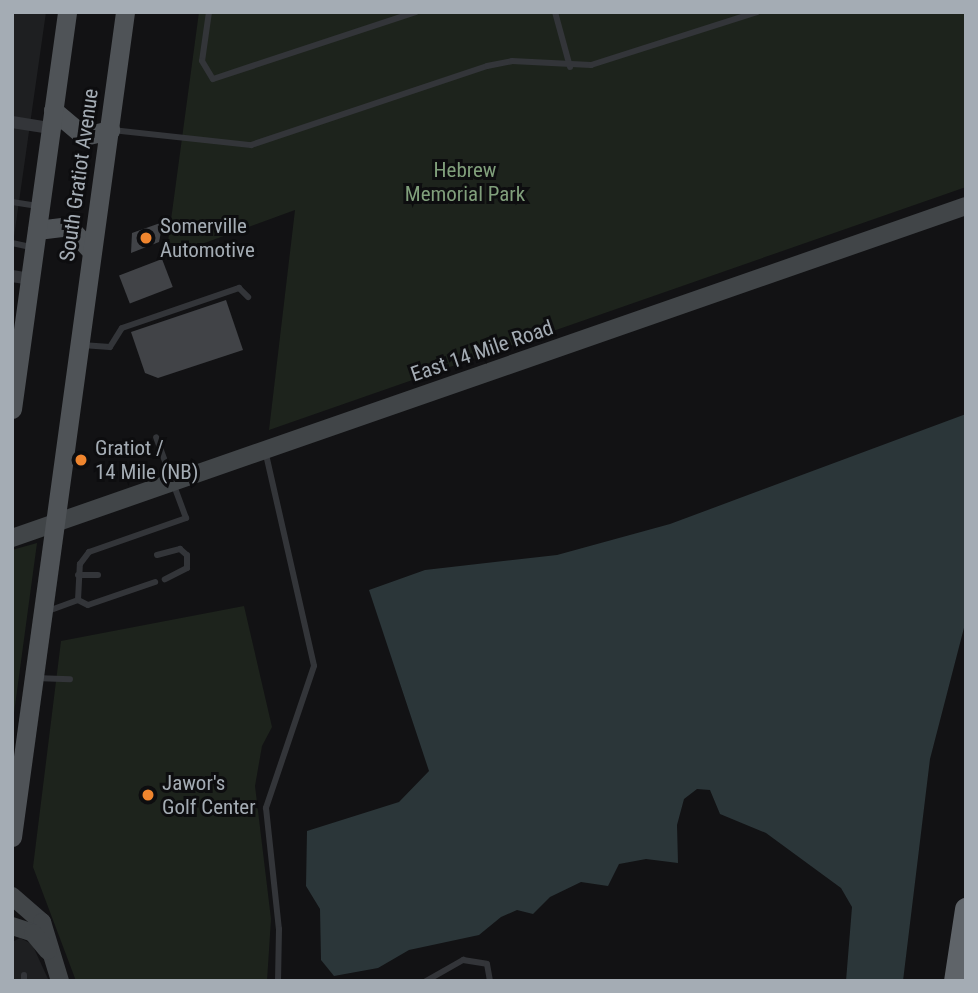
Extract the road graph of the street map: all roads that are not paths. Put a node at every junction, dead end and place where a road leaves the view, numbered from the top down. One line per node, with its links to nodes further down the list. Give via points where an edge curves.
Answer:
1 (67, 12): 8 (main road, South Gratiot Avenue)
2 (125, 12): 10 (main road, South Gratiot Avenue)
3 (209, 12): 4 (lane, via 202,61 213,79)
4 (416, 12)
5 (555, 12): 7 (lane)
6 (757, 12): 7 (lane)
7 (569, 67): 10 (lane, via 512,61 487,66 251,145)
8 (52, 119): 9 (street); 10 (main road, via 84,136); 12 (main road, South Gratiot Avenue)
9 (12, 122)
10 (110, 130): 16 (main road, South Gratiot Avenue)
11 (12, 202): 12 (lane)
12 (40, 206): 14 (main road, South Gratiot Avenue)
13 (966, 206): 23 (main road, East 14 Mile Road)
14 (36, 238): 15 (lane); 16 (main road, via 68,226); 17 (main road, South Gratiot Avenue)
15 (12, 243)
16 (92, 251): 20 (main road, South Gratiot Avenue)
17 (21, 277): 19 (main road, South Gratiot Avenue)
18 (248, 297): 20 (lane, via 239,288 122,328 110,347)
19 (18, 324): 21 (main road, South Gratiot Avenue)
20 (77, 345): 25 (main road, South Gratiot Avenue)
21 (13, 399)
22 (156, 437): 24 (lane)
23 (265, 448): 24 (main road, East 14 Mile Road); 42 (lane, via 314,666 266,808 279,929)
24 (177, 480): 25 (main road, East 14 Mile Road); 28 (lane, via 186,518 89,552)
25 (54, 523): 26 (main road, East 14 Mile Road); 33 (main road)
26 (12, 538)
27 (157, 555): 30 (lane, via 180,549 187,555 187,568)
28 (78, 575): 29 (lane); 32 (lane)
29 (97, 575)
30 (165, 579)
31 (155, 582): 32 (lane, via 88,604)
32 (78, 600): 33 (lane)
33 (43, 613): 34 (main road)
34 (33, 678): 35 (lane); 36 (main road)
35 (70, 680)
36 (12, 837)
37 (12, 896): 40 (main road, via 42,922)
38 (966, 909): 45 (highway)
39 (12, 926): 40 (main road, via 33,933)
40 (51, 955): 41 (main road)
41 (60, 981)
42 (278, 981)
43 (426, 981): 44 (lane, via 463,960 486,964)
44 (490, 981)
45 (955, 981)

